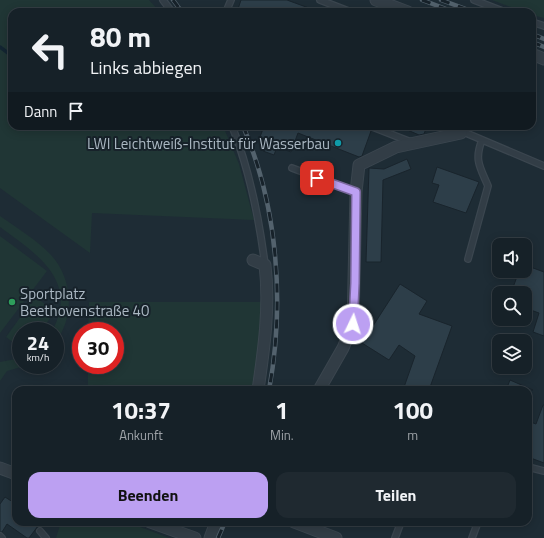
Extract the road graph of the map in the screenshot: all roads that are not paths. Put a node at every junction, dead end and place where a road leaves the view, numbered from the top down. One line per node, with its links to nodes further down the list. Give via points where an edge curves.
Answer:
1 (320, 0): 4 (lane)
2 (376, 0): 5 (street)
3 (474, 0): 6 (lane)
4 (341, 8)
5 (397, 8)
6 (495, 8)
7 (234, 130): 17 (lane, via 259,219)
8 (380, 130): 11 (lane)
9 (462, 130): 10 (lane); 11 (street)
10 (482, 140): 12 (lane); 15 (lane, via 478,163 488,186)
11 (411, 142): 14 (street, via 359,165)
12 (544, 166)
13 (292, 168): 14 (lane)
14 (356, 192): 19 (street, via 353,324 343,348)
15 (468, 259)
16 (253, 260): 17 (street, via 264,263)
17 (265, 267): 18 (street, via 266,326)
18 (258, 386)
19 (321, 386)
20 (532, 467): 22 (lane)
21 (0, 468): 23 (street)
22 (544, 471)
23 (12, 472)
24 (161, 526): 31 (street)
25 (214, 526): 32 (street)
26 (304, 526): 33 (street)
27 (400, 526): 34 (lane)
28 (476, 526): 35 (lane)
29 (40, 532): 30 (lane)
30 (46, 538)
31 (195, 538)
32 (210, 538)
33 (336, 538)
34 (395, 538)
35 (472, 538)

